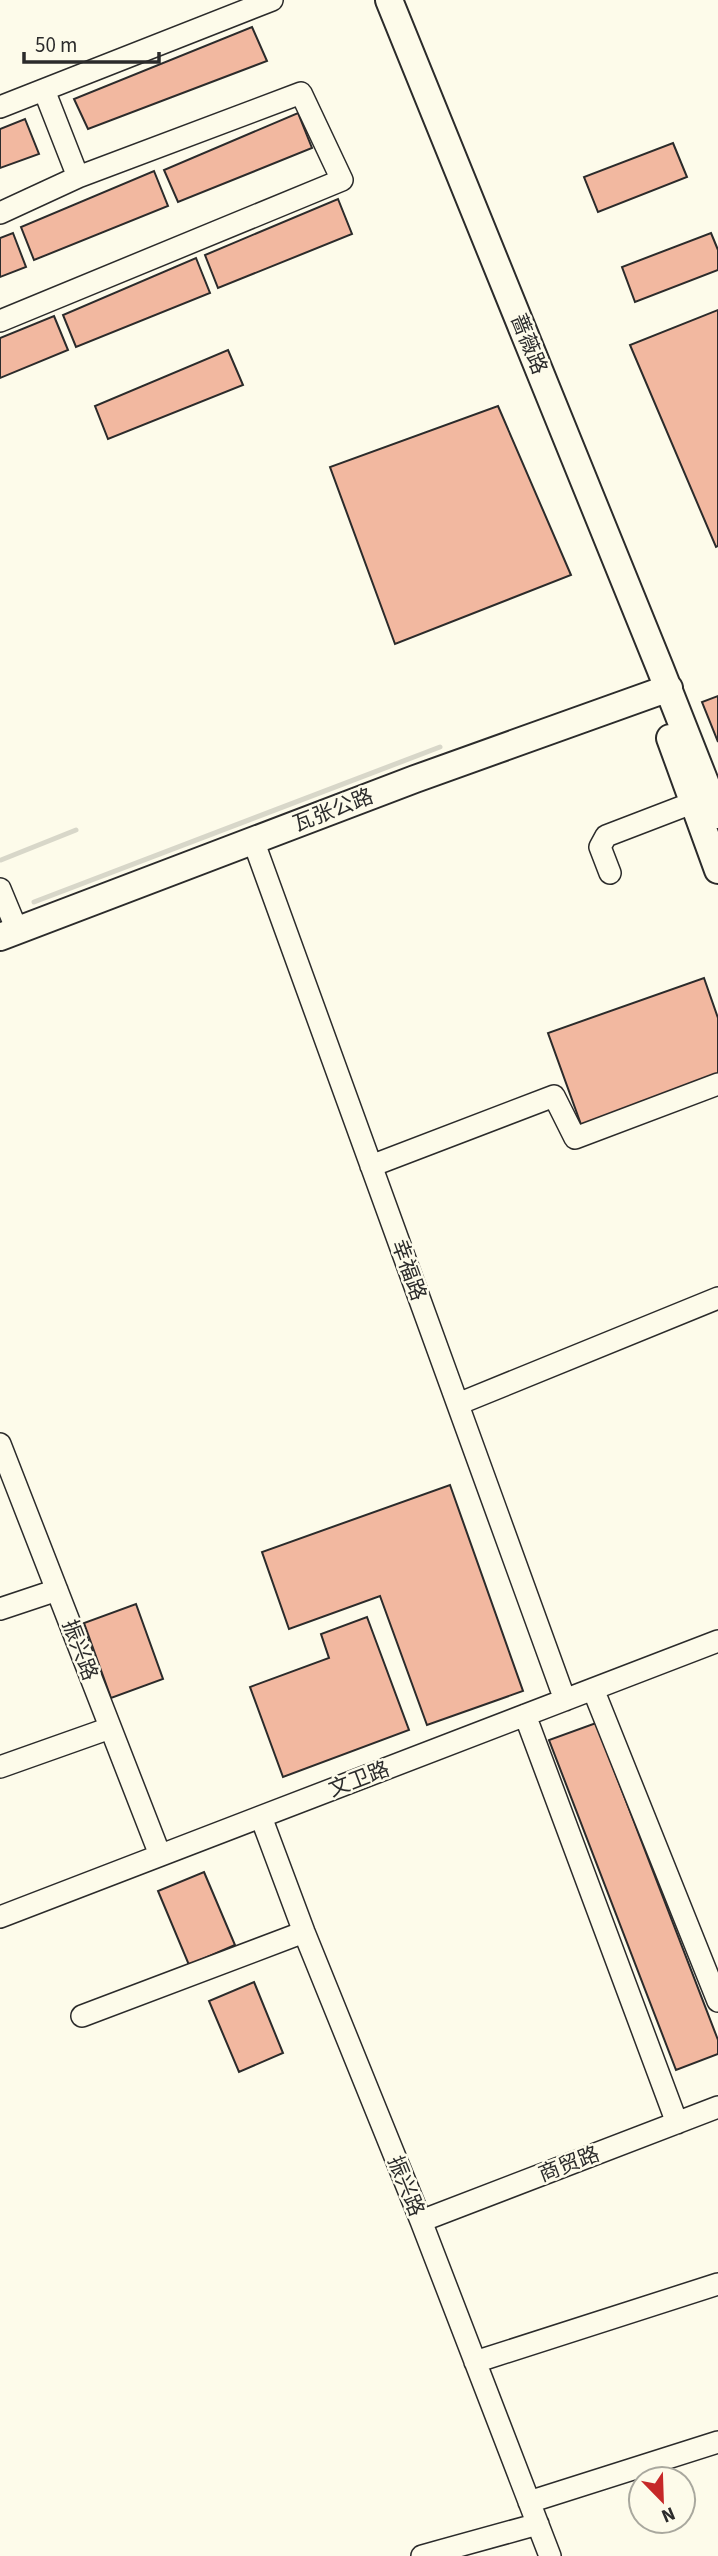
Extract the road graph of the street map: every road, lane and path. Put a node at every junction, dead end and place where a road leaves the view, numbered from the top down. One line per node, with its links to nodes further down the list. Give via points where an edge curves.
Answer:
1 (272, 0): 3 (street)
2 (389, 0): 8 (main road, 蔷薇路)
3 (44, 90): 4 (street); 5 (street)
4 (0, 107)
5 (78, 177): 6 (street); 7 (street, via 301,93 342,180)
6 (0, 213)
7 (0, 321)
8 (668, 688): 9 (main road, 蔷薇路, via 665,725); 10 (main road, 蔷薇路); 11 (main road, 瓦张公路)
9 (692, 803): 12 (main road, 蔷薇路); 13 (street, via 606,836 600,847)
10 (718, 816)
11 (253, 841): 15 (main road, 瓦张公路); 17 (street, 幸福路)
12 (718, 870)
13 (610, 873)
14 (0, 889): 15 (street)
15 (8, 934)
16 (718, 1084): 17 (street, via 575,1138 554,1096)
17 (371, 1166): 19 (street, 幸福路)
18 (718, 1298): 19 (street)
19 (458, 1404): 25 (street, 幸福路)
20 (0, 1444): 21 (street, 振兴路)
21 (57, 1590): 22 (street); 27 (street, 振兴路)
22 (0, 1609)
23 (718, 1641): 24 (street, 文卫路)
24 (593, 1689): 25 (street, 文卫路); 33 (street)
25 (565, 1700): 26 (street, 文卫路)
26 (524, 1715): 29 (street, 文卫路); 36 (street)
27 (110, 1728): 28 (street); 30 (street, 振兴路)
28 (0, 1767)
29 (261, 1817): 30 (street, 文卫路); 32 (street, 振兴路)
30 (160, 1855): 31 (street, 文卫路)
31 (0, 1917)
32 (304, 1932): 34 (street); 37 (street, 振兴路)
33 (718, 2001)
34 (82, 2016)
35 (718, 2107): 36 (street, 商贸路)
36 (677, 2123): 37 (street, 商贸路)
37 (421, 2221): 39 (street, 振兴路)
38 (718, 2284): 39 (street)
39 (475, 2362): 41 (street, 振兴路)
40 (718, 2442): 41 (street)
41 (529, 2502): 42 (street, 振兴路)
42 (538, 2524): 43 (street); 44 (street, 振兴路)
43 (422, 2556)
44 (550, 2556)

